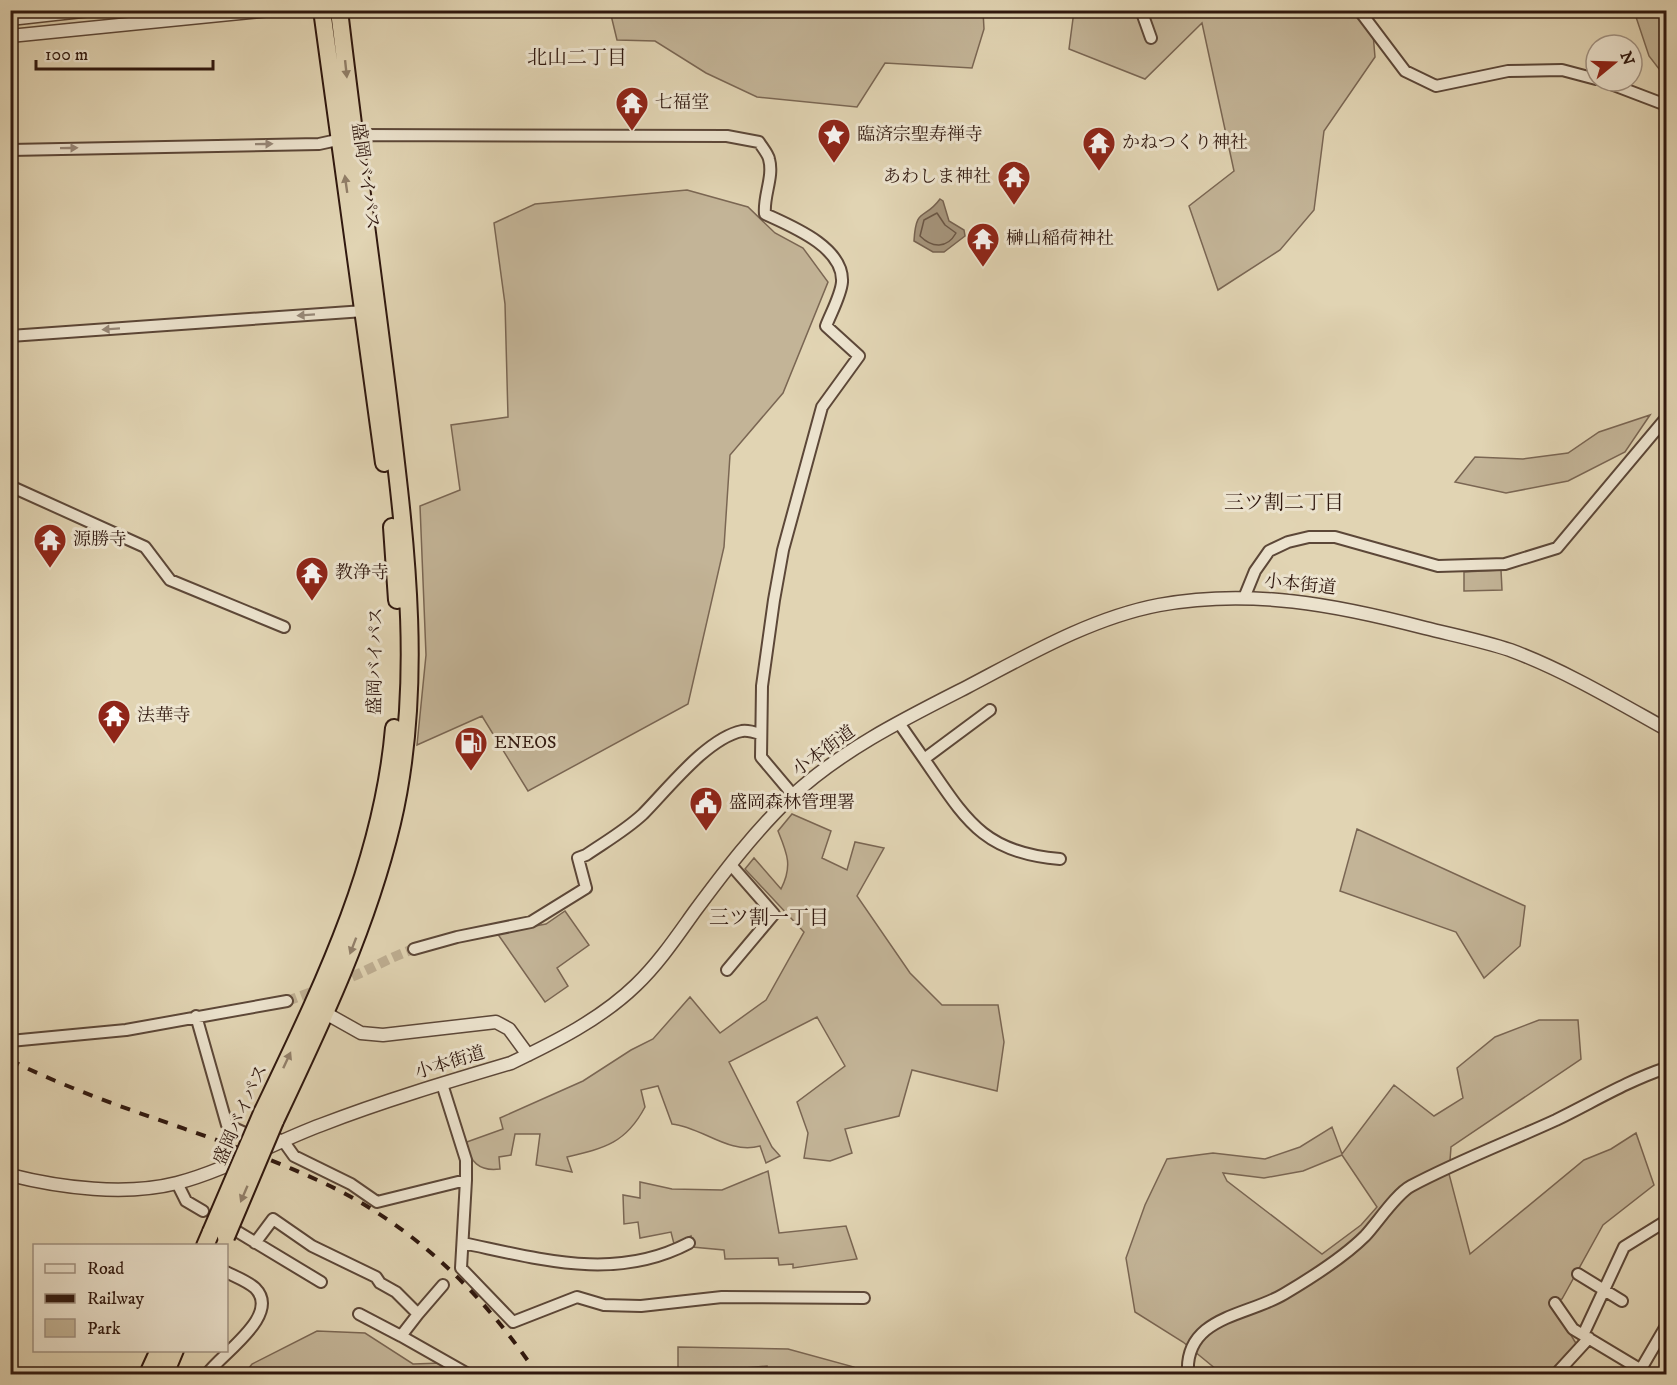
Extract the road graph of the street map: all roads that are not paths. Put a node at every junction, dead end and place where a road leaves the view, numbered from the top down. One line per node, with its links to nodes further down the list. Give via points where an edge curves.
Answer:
1 (91, 10): 7 (street)
2 (270, 10): 8 (street)
3 (322, 10): 13 (highway, 盛岡バイパス)
4 (339, 10): 13 (highway, 盛岡バイパス, one-way to 13)
5 (1141, 10): 9 (street)
6 (1359, 10): 10 (street, via 1405,71 1436,86 1508,71 1562,70)
7 (10, 20)
8 (10, 36)
9 (1151, 38)
10 (1584, 76)
11 (1634, 93): 12 (street)
12 (1666, 105)
13 (347, 137): 14 (street, one-way to 13, via 319,144); 15 (highway, 盛岡バイパス, one-way to 13); 24 (street, via 727,136 759,142 769,159 765,214 802,230 838,260 842,282 826,326 859,356 822,407 786,539 762,686); 32 (highway, 盛岡バイパス, one-way to 32, via 407,563 408,658 404,753 392,823 363,920)
14 (10, 150)
15 (364, 311): 16 (street, one-way to 16); 32 (highway, 盛岡バイパス, via 393,535 399,644 395,715 388,775 370,859)
16 (10, 336)
17 (1666, 417): 19 (street, via 1557,548 1505,564 1438,566 1335,537 1309,537 1269,551)
18 (10, 486): 20 (street, via 145,547 170,580)
19 (1244, 598): 22 (street, 小本街道, via 1157,606 1090,626); 23 (street, 小本街道, via 1291,599 1344,607 1509,650)
20 (284, 627)
21 (990, 710): 25 (street)
22 (899, 723): 25 (street); 26 (street, 小本街道, via 831,764)
23 (1666, 729)
24 (760, 734): 26 (street, via 761,757); 29 (street, via 737,732 710,750 675,777 635,820 578,858 586,888 560,906 531,922)
25 (924, 759): 27 (street, via 970,822 995,843 1039,857)
26 (793, 795): 28 (street, 小本街道)
27 (1060, 859)
28 (731, 865): 30 (street, via 774,914); 35 (street, 小本街道, via 636,985 604,1011)
29 (414, 949)
30 (727, 969)
31 (288, 1001): 33 (street)
32 (320, 1010): 35 (street, via 361,1033 383,1035 496,1022 509,1029); 44 (highway, 盛岡バイパス, bridge, via 269,1117)
33 (196, 1016): 34 (street, via 126,1030); 38 (street, via 227,1125 247,1134 272,1135)
34 (10, 1041)
35 (528, 1055): 37 (street, 小本街道)
36 (1666, 1068): 70 (street, via 1636,1078 1408,1187 1363,1238 1309,1278 1271,1301 1223,1318 1204,1332 1191,1352)
37 (442, 1084): 38 (street, 小本街道, via 319,1125); 40 (street, via 466,1160)
38 (284, 1142): 40 (street, via 294,1156 351,1184 377,1202); 41 (street, 小本街道)
39 (10, 1174): 41 (street, 小本街道, via 57,1186 85,1188)
40 (466, 1180): 46 (street)
41 (177, 1183): 42 (street, via 186,1201)
42 (203, 1211)
43 (1666, 1221): 52 (street, via 1624,1247)
44 (221, 1239): 45 (street)
45 (255, 1243): 50 (street); 57 (street, via 273,1219 312,1246 376,1277)
46 (463, 1243): 47 (street, via 552,1262 589,1265 653,1259); 53 (street, via 461,1268 513,1322 577,1297 604,1305 641,1306 722,1297)
47 (689, 1243)
48 (228, 1273): 63 (street, via 259,1293 263,1306 261,1317)
49 (1578, 1274): 52 (street)
50 (321, 1282)
51 (443, 1285): 57 (street)
52 (1604, 1290): 54 (street); 60 (street)
53 (864, 1298)
54 (1622, 1301)
55 (1555, 1304): 60 (street, via 1573,1329)
56 (359, 1314): 59 (street)
57 (418, 1314): 59 (street)
58 (1666, 1326): 65 (street)
59 (401, 1336): 69 (street)
60 (1586, 1336): 65 (street); 71 (street)
61 (158, 1352): 66 (highway)
62 (174, 1352): 67 (highway)
63 (228, 1352)
64 (228, 1352): 68 (street)
65 (1643, 1373)
66 (148, 1374)
67 (165, 1374)
68 (207, 1374)
69 (468, 1374)
70 (1188, 1374)
71 (1556, 1374)

